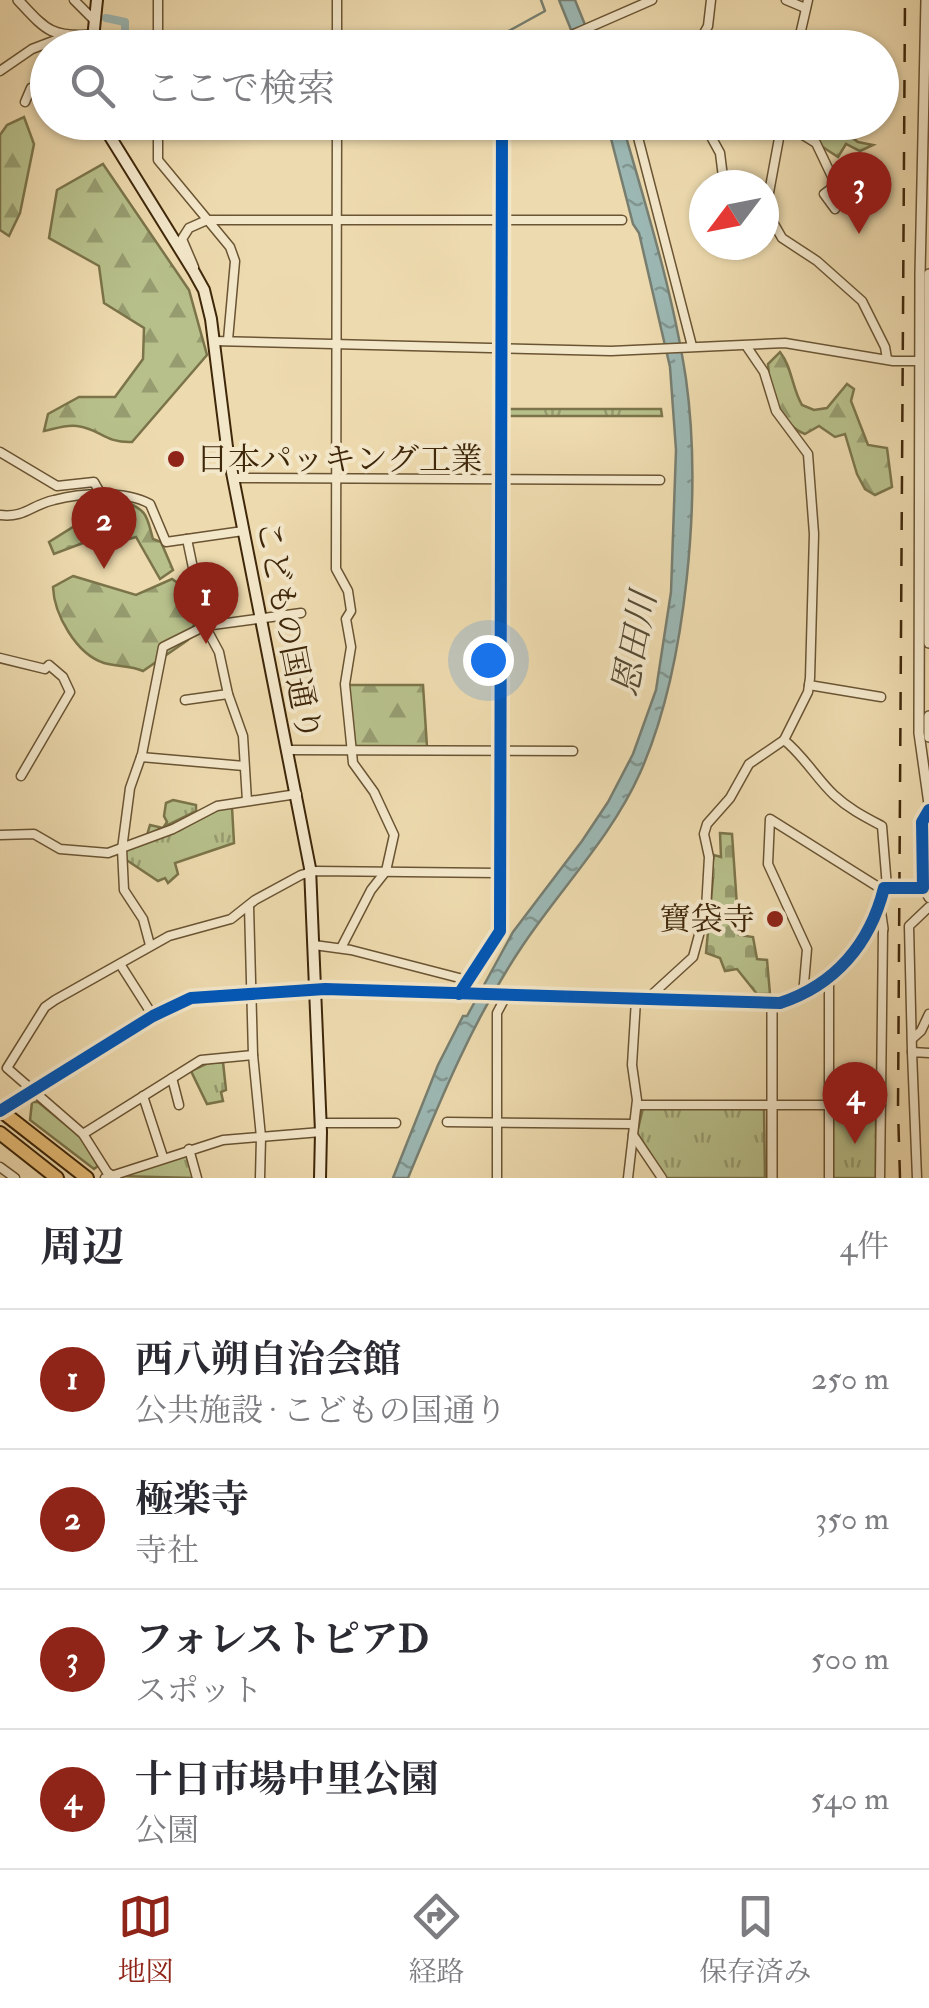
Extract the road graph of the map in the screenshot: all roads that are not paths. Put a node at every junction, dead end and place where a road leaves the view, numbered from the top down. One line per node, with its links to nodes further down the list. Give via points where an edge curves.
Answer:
1 (18, 0): 12 (street)
2 (74, 0): 11 (street)
3 (97, 0): 11 (main road)
4 (158, 0): 14 (street)
5 (337, 0): 15 (street)
6 (652, 0): 16 (street)
7 (710, 0): 17 (street)
8 (786, 0): 10 (street)
9 (926, 0): 47 (street)
10 (806, 4): 18 (street)
11 (94, 20): 13 (main road)
12 (49, 30)
13 (93, 30)
14 (158, 30)
15 (338, 30)
16 (580, 30)
17 (706, 30)
18 (801, 30)
19 (30, 50): 20 (street)
20 (0, 70)
21 (30, 90): 22 (street)
22 (25, 102)
23 (112, 140): 37 (main road, こどもの国通り)
24 (158, 140): 33 (street, via 158,160)
25 (338, 140): 34 (street)
26 (502, 140): 35 (street)
27 (639, 140): 43 (street)
28 (713, 140): 31 (street)
29 (779, 140): 46 (street, via 768,198 775,229 855,293)
30 (810, 140): 32 (street, via 836,185 824,194)
31 (722, 170)
32 (835, 209)
33 (207, 220): 34 (street); 37 (street, via 182,239); 40 (street, via 236,261)
34 (338, 220): 35 (street); 42 (street)
35 (502, 220): 36 (street); 45 (street)
36 (622, 220)
37 (194, 272): 41 (main road, こどもの国通り, via 207,298)
38 (929, 274): 39 (street)
39 (928, 320): 48 (street)
40 (228, 340): 41 (street); 42 (street)
41 (213, 341): 50 (main road, こどもの国通り)
42 (338, 342): 45 (street); 51 (street)
43 (691, 346): 44 (street); 45 (street)
44 (747, 346): 46 (street, via 793,344); 64 (street, via 776,410 808,454 814,534)
45 (503, 347): 52 (street)
46 (887, 359): 47 (street)
47 (919, 361): 80 (street, via 919,733)
48 (928, 372): 55 (street)
49 (0, 452): 54 (street, via 57,486 94,482)
50 (233, 478): 51 (street); 57 (main road, こどもの国通り)
51 (338, 478): 52 (street); 72 (street, via 336,569 350,610 345,684)
52 (500, 479): 53 (street); 73 (street)
53 (660, 480)
54 (102, 496): 56 (street, via 56,499 17,517); 58 (street, via 146,502 166,542)
55 (929, 497): 62 (street)
56 (0, 515)
57 (243, 531): 58 (street); 60 (main road, こどもの国通り)
58 (187, 539): 61 (street)
59 (301, 613): 60 (street)
60 (262, 619): 61 (street); 71 (main road, こどもの国通り)
61 (205, 626): 65 (street); 75 (street, via 164,647)
62 (929, 644)
63 (0, 658): 77 (street, via 49,665 70,692)
64 (809, 684): 66 (street); 70 (street)
65 (228, 694): 67 (street); 76 (street, via 243,736)
66 (882, 697)
67 (185, 700)
68 (929, 716): 69 (street)
69 (929, 737)
70 (784, 740): 86 (street, via 836,798 882,826); 104 (street, via 749,764 707,824 706,909 698,948)
71 (287, 750): 72 (street); 78 (main road, こどもの国通り)
72 (351, 750): 73 (street); 83 (street, via 394,832)
73 (498, 750): 74 (street); 84 (street)
74 (572, 751)
75 (141, 757): 76 (street); 82 (street)
76 (244, 766): 79 (street)
77 (20, 776)
78 (297, 794): 79 (street); 85 (main road, こどもの国通り)
79 (248, 800): 82 (street, via 217,806)
80 (929, 807): 87 (street, via 922,822)
81 (0, 835): 82 (street, via 34,834 82,853)
82 (122, 849): 93 (street, via 124,890)
83 (386, 871): 84 (street); 85 (street); 95 (street)
84 (498, 873): 97 (street, via 500,930)
85 (310, 874): 89 (street); 94 (main road, こどもの国通り)
86 (885, 888): 87 (street); 91 (street); 103 (street, via 770,819 768,864 808,949)
87 (923, 888): 88 (street)
88 (929, 898)
89 (249, 906): 93 (street, via 222,923); 100 (street)
90 (929, 908): 108 (street, via 909,926)
91 (876, 910): 92 (street); 98 (street, via 852,958)
92 (883, 929): 117 (street)
93 (150, 945): 96 (street)
94 (314, 946): 95 (street); 99 (main road, こどもの国通り)
95 (341, 948): 97 (street)
96 (120, 964): 107 (street); 113 (street, via 45,1007 8,1068)
97 (467, 980): 101 (street)
98 (829, 980): 103 (street); 116 (street)
99 (316, 989): 100 (street); 101 (street); 126 (main road, こどもの国通り)
100 (251, 992): 107 (street, via 190,998); 111 (street)
101 (462, 994): 102 (street)
102 (504, 996): 104 (street); 123 (street, via 497,1013)
103 (803, 996): 105 (street)
104 (641, 1000): 105 (street); 119 (street, via 632,1065)
105 (772, 1004): 120 (street)
106 (929, 1014): 108 (street)
107 (153, 1016): 113 (street)
108 (912, 1039): 109 (street)
109 (912, 1052): 110 (street); 147 (street)
110 (929, 1052)
111 (253, 1055): 112 (street, via 201,1060); 130 (street)
112 (172, 1078): 114 (street); 118 (street)
113 (33, 1090): 115 (street); 128 (street)
114 (143, 1096): 128 (street); 132 (street)
115 (14, 1102)
116 (829, 1104): 117 (street); 120 (street); 145 (street)
117 (881, 1105): 146 (street)
118 (179, 1106)
119 (637, 1106): 120 (street); 125 (street)
120 (773, 1106): 144 (street)
121 (0, 1110): 137 (highway)
122 (447, 1122): 123 (street)
123 (498, 1123): 125 (street); 141 (street)
124 (396, 1124): 126 (street)
125 (634, 1124): 129 (street)
126 (321, 1127): 130 (street); 140 (main road, こどもの国通り)
127 (0, 1133): 136 (highway)
128 (83, 1134): 134 (street)
129 (633, 1135): 142 (street); 143 (street)
130 (262, 1137): 131 (street); 139 (street)
131 (189, 1148): 132 (street); 138 (street)
132 (163, 1157): 134 (street)
133 (0, 1167): 135 (street)
134 (110, 1177)
135 (15, 1178)
136 (57, 1178)
137 (87, 1178)
138 (197, 1178)
139 (260, 1178)
140 (320, 1178)
141 (498, 1178)
142 (628, 1178)
143 (662, 1178)
144 (772, 1178)
145 (829, 1178)
146 (880, 1178)
147 (917, 1178)

